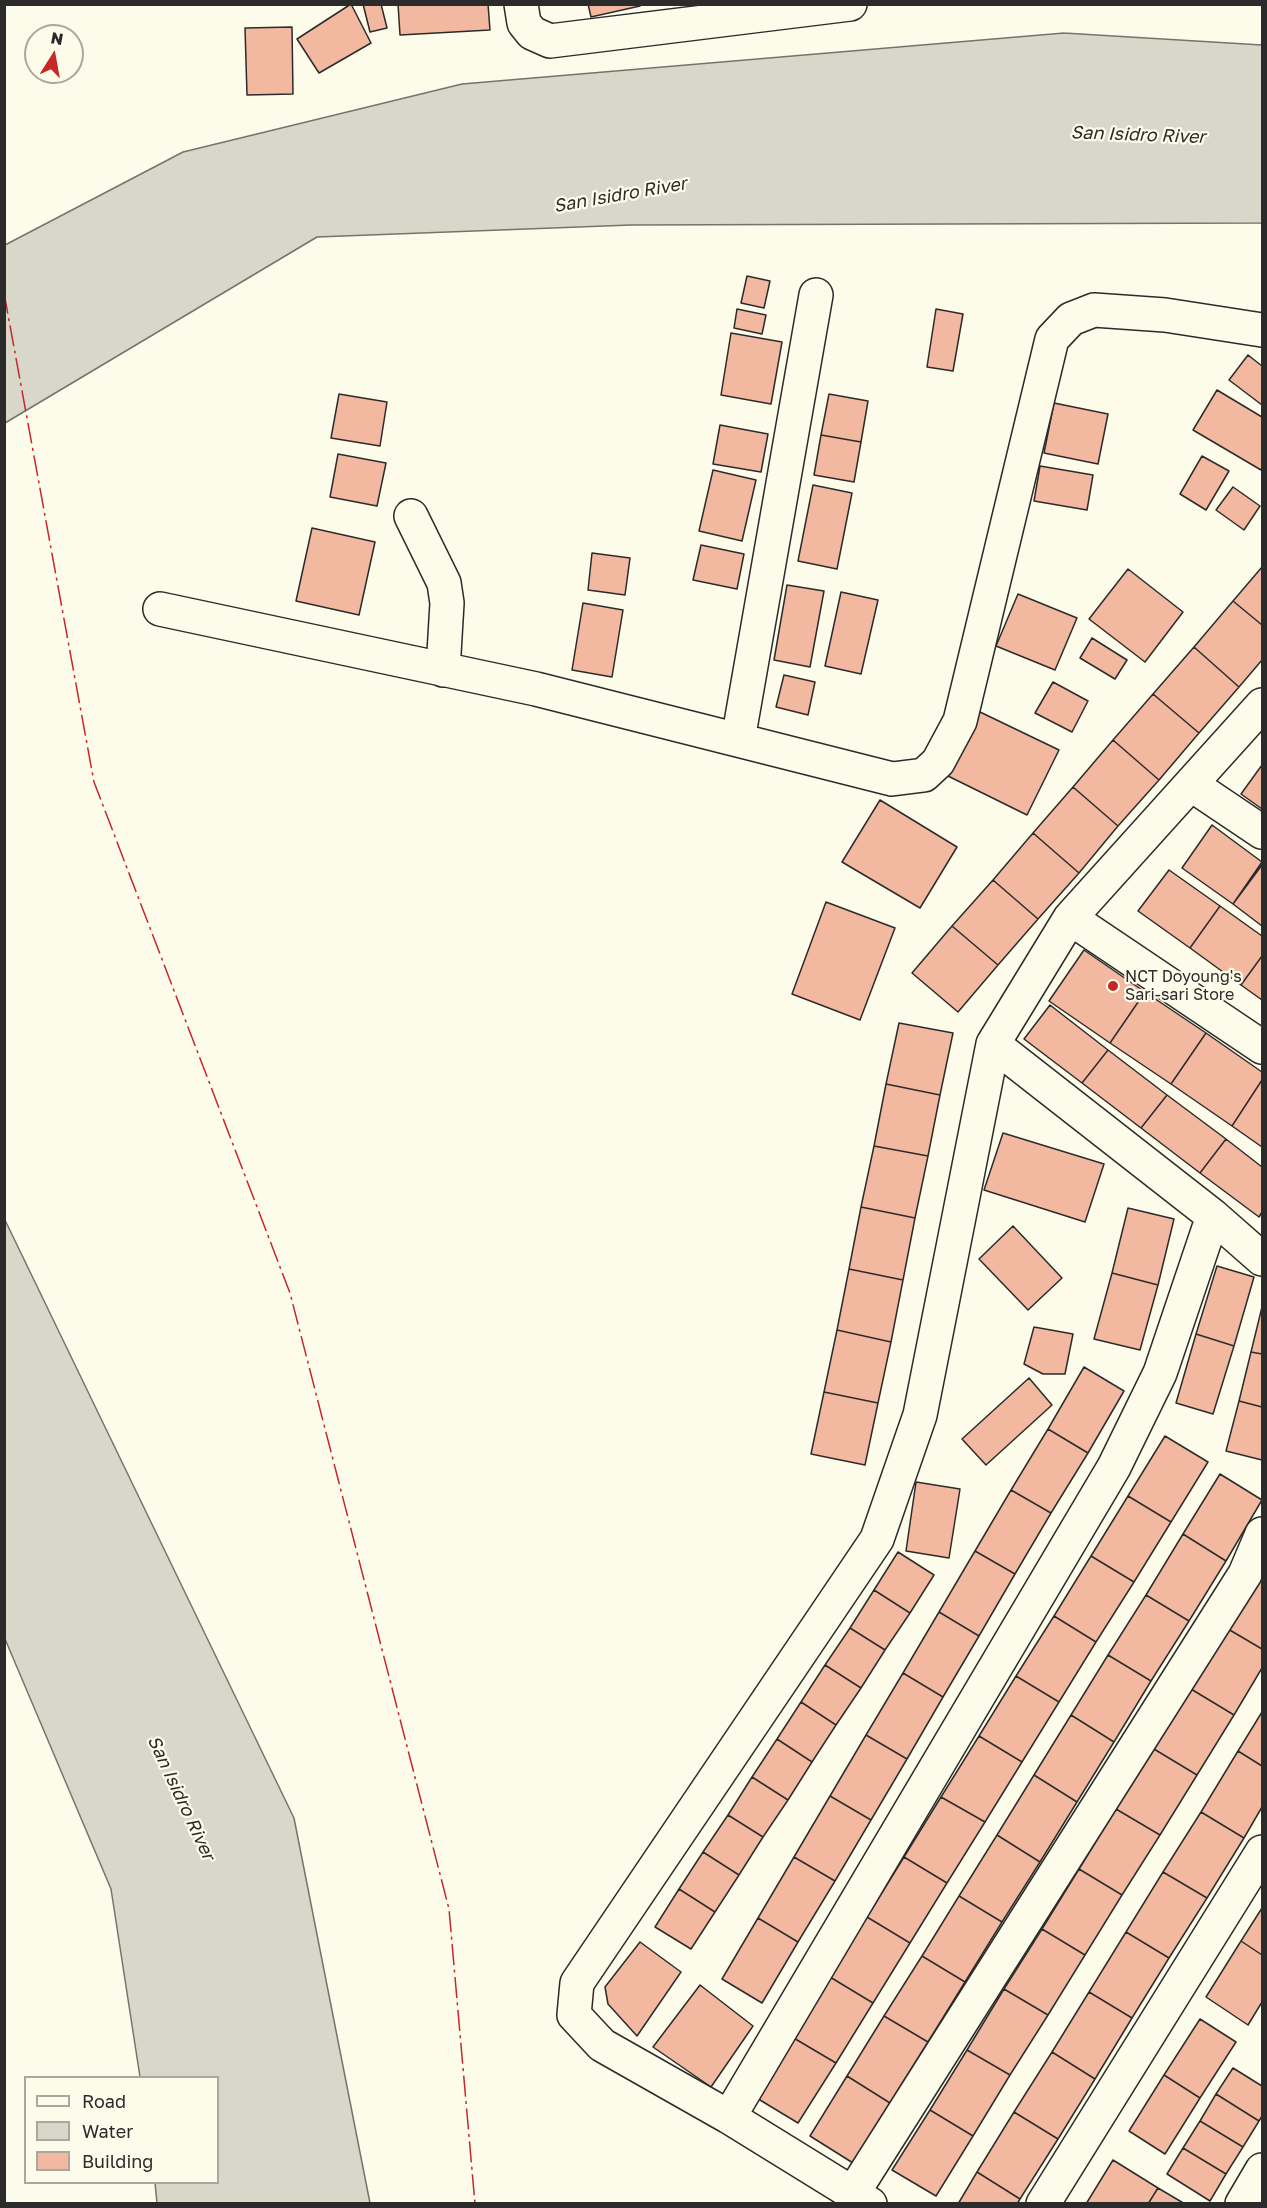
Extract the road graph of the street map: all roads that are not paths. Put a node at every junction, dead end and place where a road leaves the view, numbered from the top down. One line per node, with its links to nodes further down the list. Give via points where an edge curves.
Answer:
1 (521, 4): 2 (street, via 524,23 539,38 550,41)
2 (850, 4)
3 (816, 295): 9 (street)
4 (1263, 330): 9 (street, via 1165,315 1094,310 1071,319 1052,339 960,720 938,762 924,775 892,779)
5 (411, 516): 7 (street, via 444,583 447,603)
6 (160, 609): 7 (street)
7 (443, 670): 9 (street)
8 (1263, 705): 10 (street)
9 (738, 740)
10 (1192, 785): 11 (street); 12 (street)
11 (1263, 832)
12 (1070, 918): 13 (street); 14 (street)
13 (993, 1044): 15 (street); 19 (street, via 920,1415 877,1539 577,1983 574,2015 602,2045)
14 (1263, 1047)
15 (1213, 1216): 16 (street); 19 (street, via 1160,1373 1114,1467)
16 (1263, 1259)
17 (1263, 1534): 21 (street, via 1245,1574)
18 (1263, 1852): 22 (street)
19 (729, 2117): 21 (street)
20 (1263, 2170): 23 (street)
21 (861, 2198)
22 (1043, 2204)
23 (1242, 2204)

